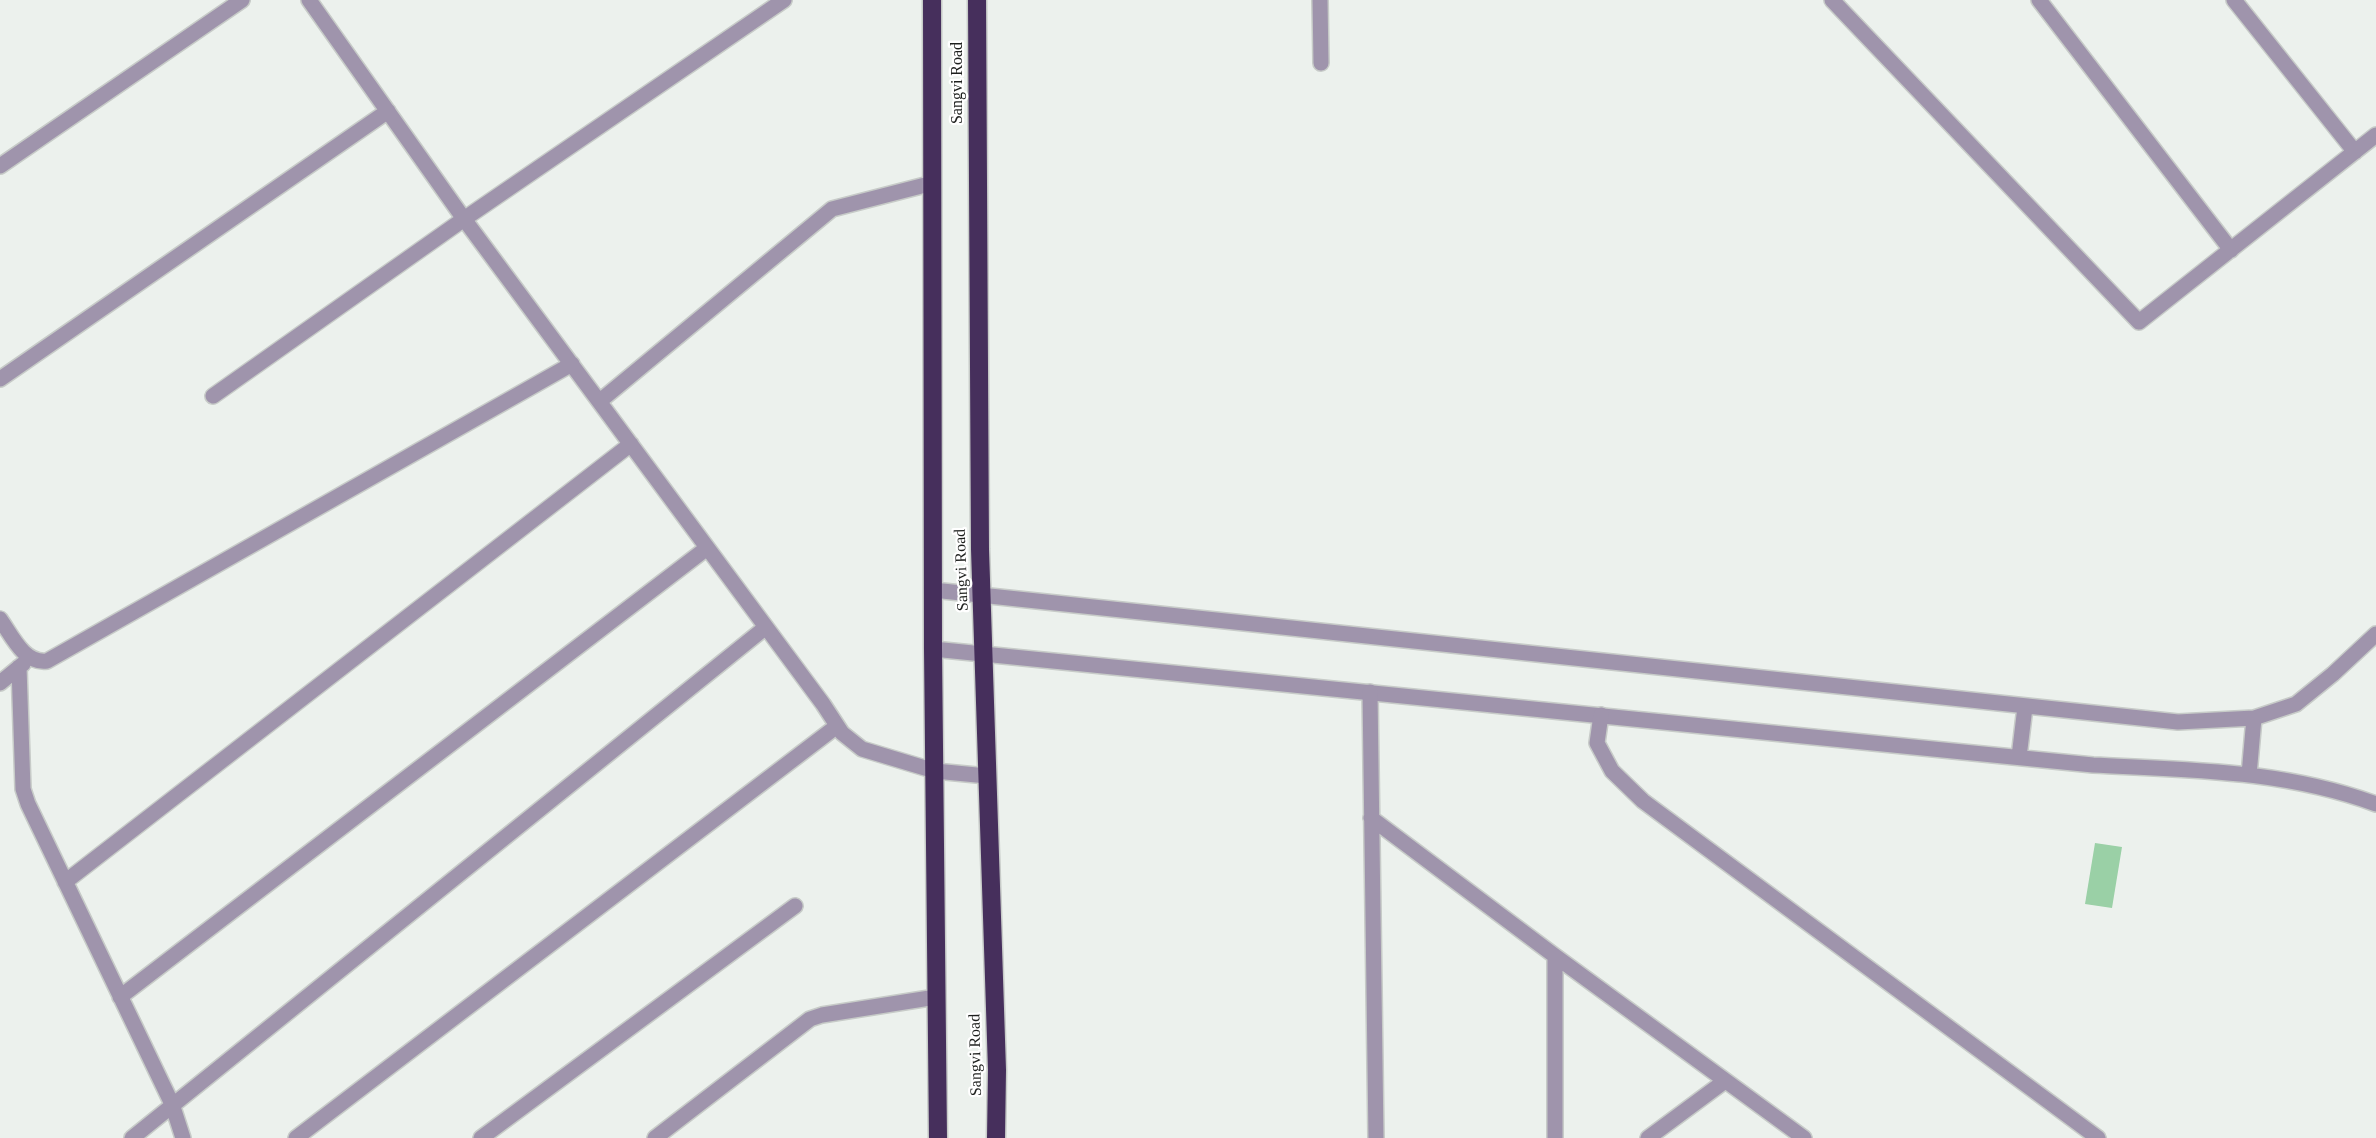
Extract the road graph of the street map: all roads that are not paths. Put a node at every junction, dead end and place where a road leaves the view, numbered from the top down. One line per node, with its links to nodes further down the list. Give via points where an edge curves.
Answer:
1 (242, 0): 14 (street)
2 (309, 0): 11 (street)
3 (784, 0): 16 (street)
4 (932, 0): 15 (highway, Sangvi Road)
5 (977, 0): 25 (highway, Sangvi Road)
6 (1320, 0): 10 (street)
7 (1832, 0): 17 (street, via 2139,322)
8 (2039, 0): 17 (street)
9 (2234, 0): 13 (street)
10 (1321, 63)
11 (388, 111): 16 (street); 19 (street)
12 (2376, 135): 13 (street)
13 (2355, 152): 17 (street)
14 (0, 166)
15 (933, 183): 21 (street, via 832,209); 24 (highway, Sangvi Road)
16 (464, 219): 18 (street); 20 (street)
17 (2231, 250)
18 (572, 364): 21 (street); 31 (street, via 47,661)
19 (0, 379)
20 (213, 396)
21 (600, 401): 22 (street)
22 (631, 444): 23 (street); 44 (street)
23 (707, 548): 27 (street); 47 (street)
24 (933, 590): 25 (street); 29 (highway, Sangvi Road)
25 (982, 597): 30 (highway, Sangvi Road); 34 (street)
26 (0, 619): 31 (street)
27 (766, 627): 37 (street); 50 (street)
28 (2376, 634): 36 (street, via 2296,704)
29 (933, 650): 30 (street); 39 (highway, Sangvi Road)
30 (984, 654): 33 (street); 41 (highway, Sangvi Road)
31 (24, 663): 32 (street); 44 (street, via 23,789)
32 (0, 683)
33 (1370, 692): 35 (street); 43 (street)
34 (2025, 707): 36 (street, via 2178,723); 38 (street)
35 (1600, 715): 38 (street); 62 (street, via 1597,743 1612,771 1643,801)
36 (2254, 718): 40 (street)
37 (837, 726): 39 (street, via 862,749); 53 (street)
38 (2019, 757): 40 (street)
39 (935, 771): 41 (street); 48 (highway, Sangvi Road)
40 (2249, 775): 42 (street, via 2312,784)
41 (987, 776): 57 (highway, Sangvi Road)
42 (2376, 804)
43 (1371, 818): 46 (street); 58 (street)
44 (65, 882): 47 (street)
45 (795, 906): 54 (street)
46 (1555, 956): 49 (street); 59 (street)
47 (120, 997): 50 (street)
48 (936, 997): 55 (street, via 810,1019); 56 (highway, Sangvi Road)
49 (1725, 1081): 60 (street); 61 (street)
50 (171, 1104): 51 (street); 52 (street)
51 (132, 1138)
52 (183, 1138)
53 (296, 1138)
54 (481, 1138)
55 (656, 1138)
56 (938, 1138)
57 (996, 1138)
58 (1376, 1138)
59 (1555, 1138)
60 (1648, 1138)
61 (1804, 1138)
62 (2098, 1138)

